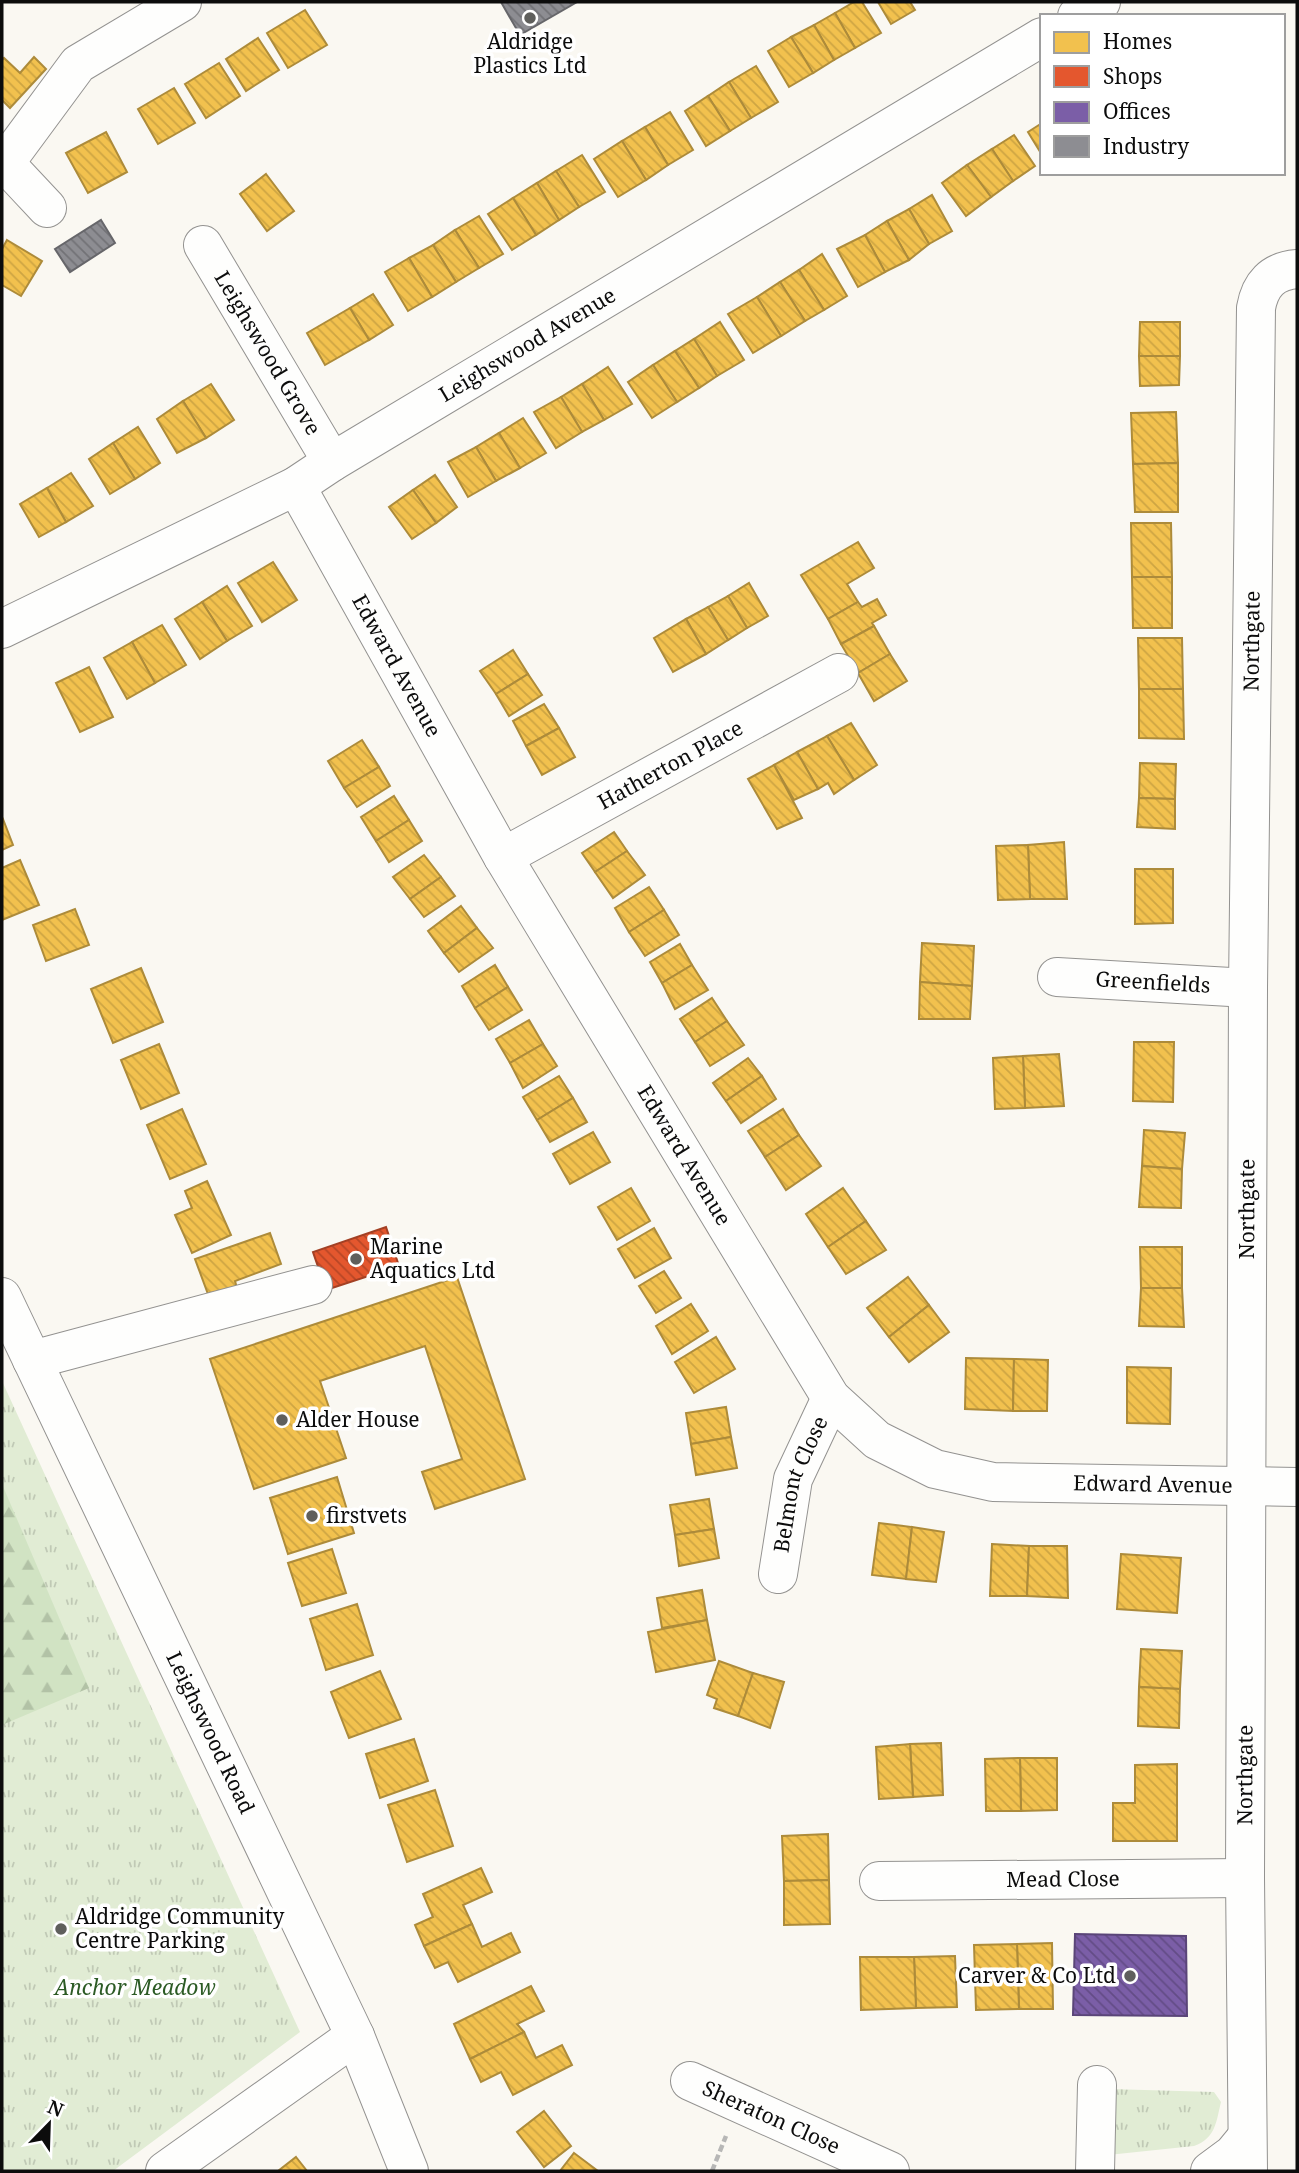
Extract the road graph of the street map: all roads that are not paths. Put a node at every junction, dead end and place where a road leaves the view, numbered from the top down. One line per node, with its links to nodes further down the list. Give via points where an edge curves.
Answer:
1 (182, 2): 5 (street, via 78,64)
2 (1101, 2): 3 (street)
3 (1080, 14)
4 (1040, 38): 9 (street, Leighswood Avenue)
5 (3, 162): 6 (street)
6 (47, 208)
7 (203, 245): 9 (street, Leighswood Grove)
8 (1297, 269): 15 (street, Northgate, via 1275,274 1265,283 1256,308)
9 (332, 462): 10 (street, Leighswood Avenue)
10 (296, 486): 11 (street, Leighswood Avenue); 13 (street, Edward Avenue)
11 (2, 629)
12 (839, 673): 13 (street, Hatherton Place)
13 (503, 857): 19 (street, Edward Avenue)
14 (1057, 977): 15 (street, Greenfields)
15 (1248, 988): 20 (street, Northgate)
16 (313, 1285): 18 (street)
17 (2, 1297): 18 (street, Leighswood Road)
18 (32, 1360): 25 (street, Leighswood Road)
19 (831, 1398): 20 (street, Edward Avenue, via 877,1440 935,1469 993,1482); 22 (street, Belmont Close, via 793,1479)
20 (1247, 1486): 21 (street, Edward Avenue); 23 (street, Northgate)
21 (1297, 1487)
22 (778, 1574)
23 (1245, 1878): 24 (street, Mead Close); 28 (street, Northgate)
24 (879, 1881)
25 (355, 2036): 29 (street); 30 (street, Leighswood Road)
26 (690, 2081): 31 (street, Sheraton Close)
27 (1097, 2085): 32 (street)
28 (1247, 2154): 33 (street, via 1233,2154)
29 (165, 2171)
30 (409, 2171)
31 (890, 2171)
32 (1095, 2171)
33 (1210, 2171)

